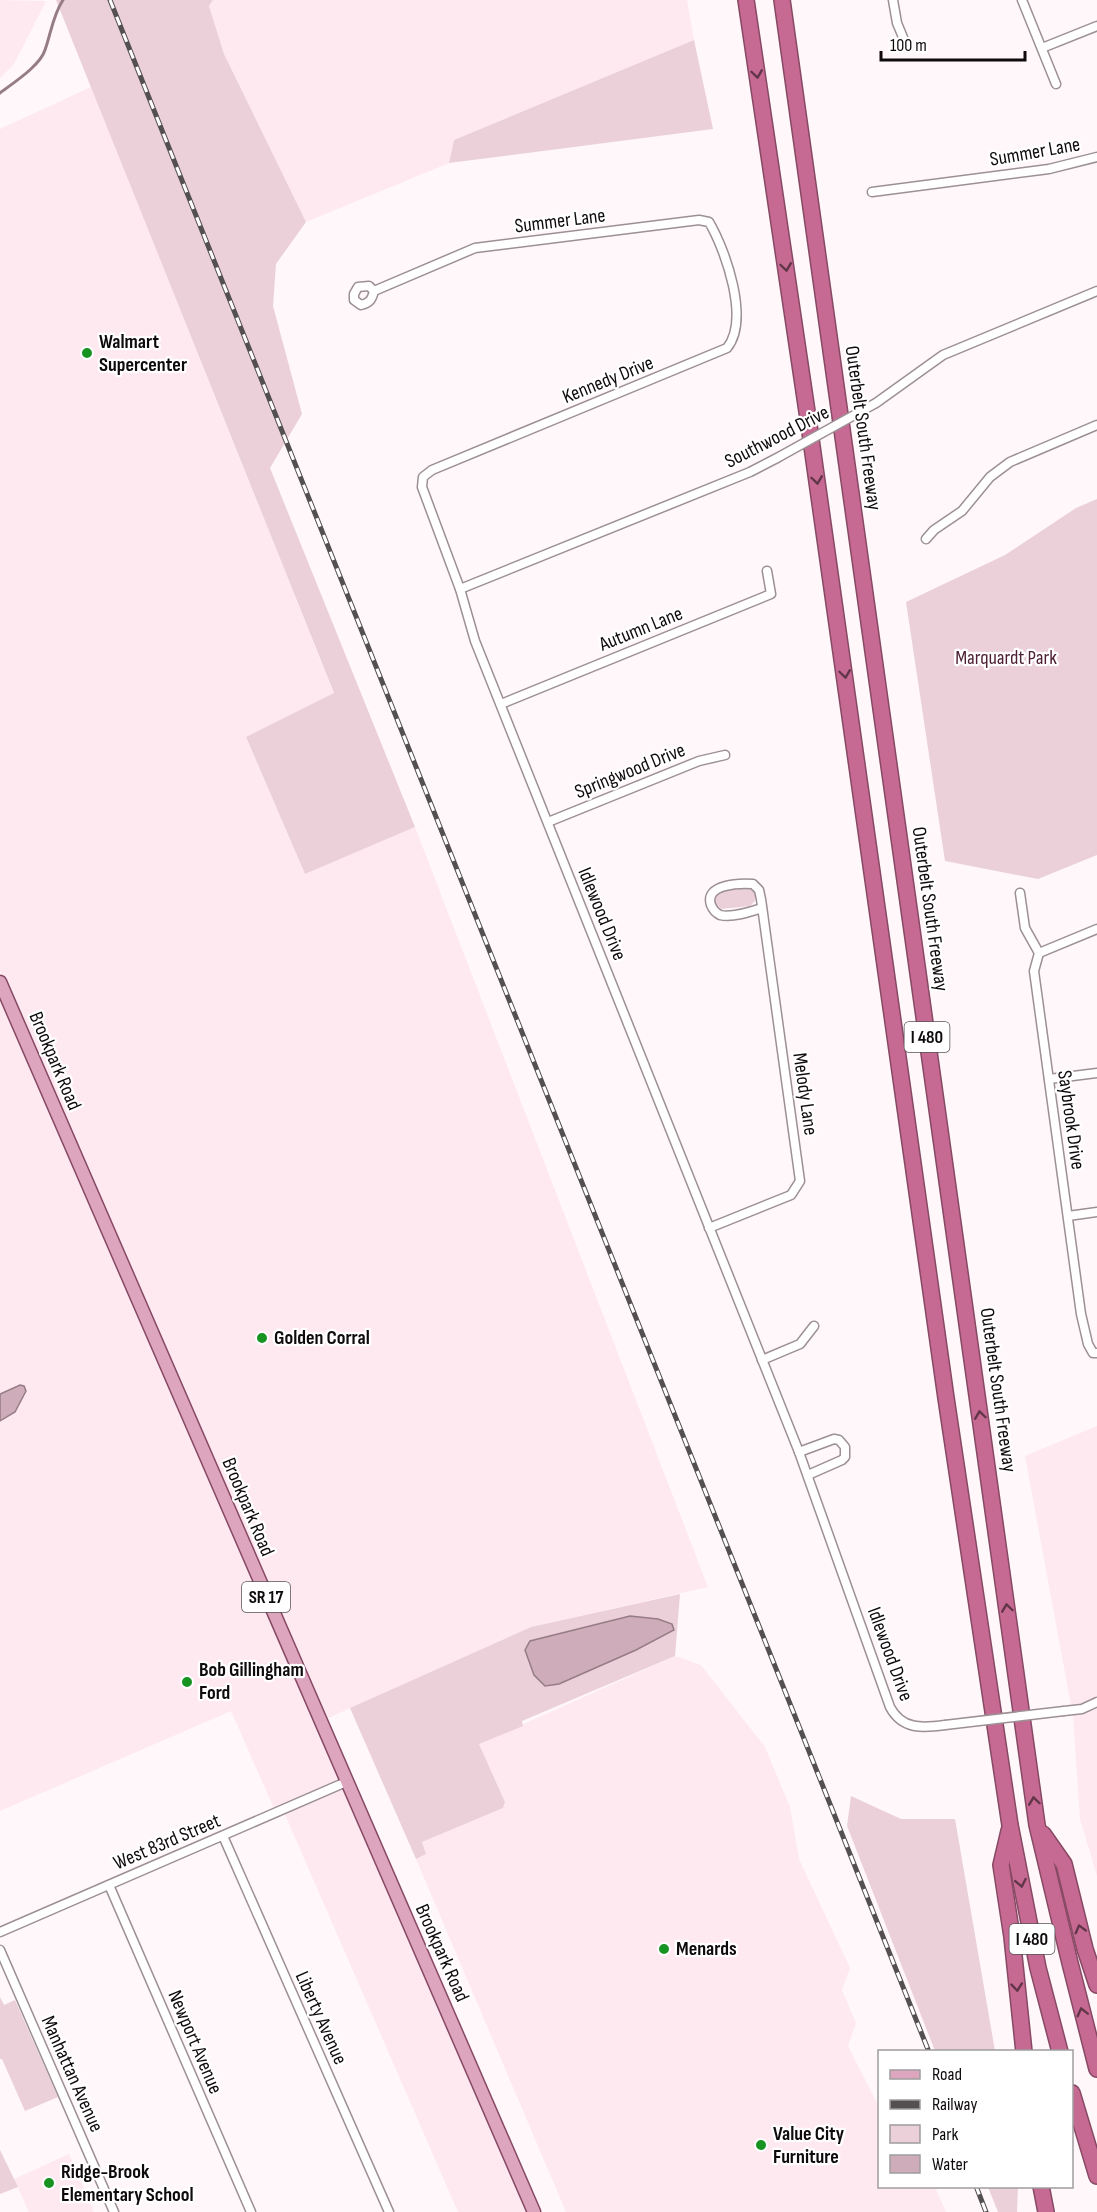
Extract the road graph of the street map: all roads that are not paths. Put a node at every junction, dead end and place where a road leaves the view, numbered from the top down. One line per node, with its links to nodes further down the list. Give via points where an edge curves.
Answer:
1 (746, 0): 40 (highway, I 480, one-way to 40)
2 (782, 0): 39 (highway, Outerbelt South Freeway / I 480, one-way to 2)
3 (893, 0): 6 (street)
4 (1022, 0): 7 (street)
5 (1097, 26): 7 (street)
6 (907, 47)
7 (1042, 48): 8 (street)
8 (1056, 84)
9 (1097, 157): 10 (street, Summer Lane, via 1049,169)
10 (872, 192)
11 (729, 266): 12 (street, Summer Lane, via 709,222 699,220 475,248); 15 (street, Kennedy Drive, via 735,322 734,339 727,348 441,466)
12 (374, 291)
13 (1097, 291): 18 (street, Southwood Drive, bridge, via 943,355 876,403 750,472)
14 (1097, 425): 16 (street, via 1010,462 990,477 962,511)
15 (423, 477): 18 (street, Idlewood Drive, via 423,495)
16 (926, 539)
17 (767, 571): 19 (street, Autumn Lane, via 771,594)
18 (460, 589): 19 (street, Idlewood Drive, via 475,641)
19 (501, 704): 21 (street, Idlewood Drive)
20 (725, 755): 21 (street, Springwood Drive, via 699,761)
21 (548, 822): 31 (street, Idlewood Drive)
22 (1020, 893): 25 (street, via 1026,928)
23 (762, 908): 23 (street, Melody Lane, via 759,890 753,884 721,887 710,895 714,912 722,916); 31 (street, Melody Lane, via 800,1181 791,1195)
24 (1097, 929): 25 (street)
25 (1039, 953): 28 (street, Saybrook Drive, via 1034,971)
26 (0, 982): 38 (main road, Brookpark Road / SR 17)
27 (1097, 1073): 28 (street)
28 (1049, 1080): 30 (street, Saybrook Drive)
29 (1097, 1212): 30 (street)
30 (1068, 1216): 33 (street, Saybrook Drive, via 1081,1314 1088,1344)
31 (709, 1228): 34 (street, Idlewood Drive)
32 (814, 1326): 34 (street, via 800,1344)
33 (1095, 1353)
34 (762, 1360): 35 (street, Idlewood Drive)
35 (799, 1452): 36 (street, Idlewood Drive); 36 (street, via 834,1439 845,1447 842,1460)
36 (808, 1475): 37 (street, Idlewood Drive, bridge, via 894,1715 901,1722 915,1727 945,1725 1064,1712)
37 (1097, 1701)
38 (346, 1782): 41 (street, West 83rd Street); 55 (main road, Brookpark Road / SR 17)
39 (1037, 1825): 45 (highway, one-way to 39, via 1064,1863); 48 (highway, Outerbelt South Freeway / I 480, one-way to 39)
40 (1010, 1826): 46 (highway, one-way to 46, via 1001,1865); 47 (highway, I 480, one-way to 47, via 1038,1968)
41 (224, 1836): 42 (street, West 83rd Street); 54 (street, Liberty Avenue)
42 (108, 1885): 43 (street, West 83rd Street); 53 (street, Newport Avenue)
43 (0, 1932)
44 (0, 1950): 52 (street, Manhattan Avenue)
45 (1097, 1985)
46 (1024, 2050)
47 (1059, 2050)
48 (1097, 2068)
49 (1073, 2099): 50 (highway)
50 (1097, 2176)
51 (1041, 2188): 56 (highway)
52 (114, 2212)
53 (251, 2212)
54 (389, 2212)
55 (534, 2212)
56 (1046, 2212)

